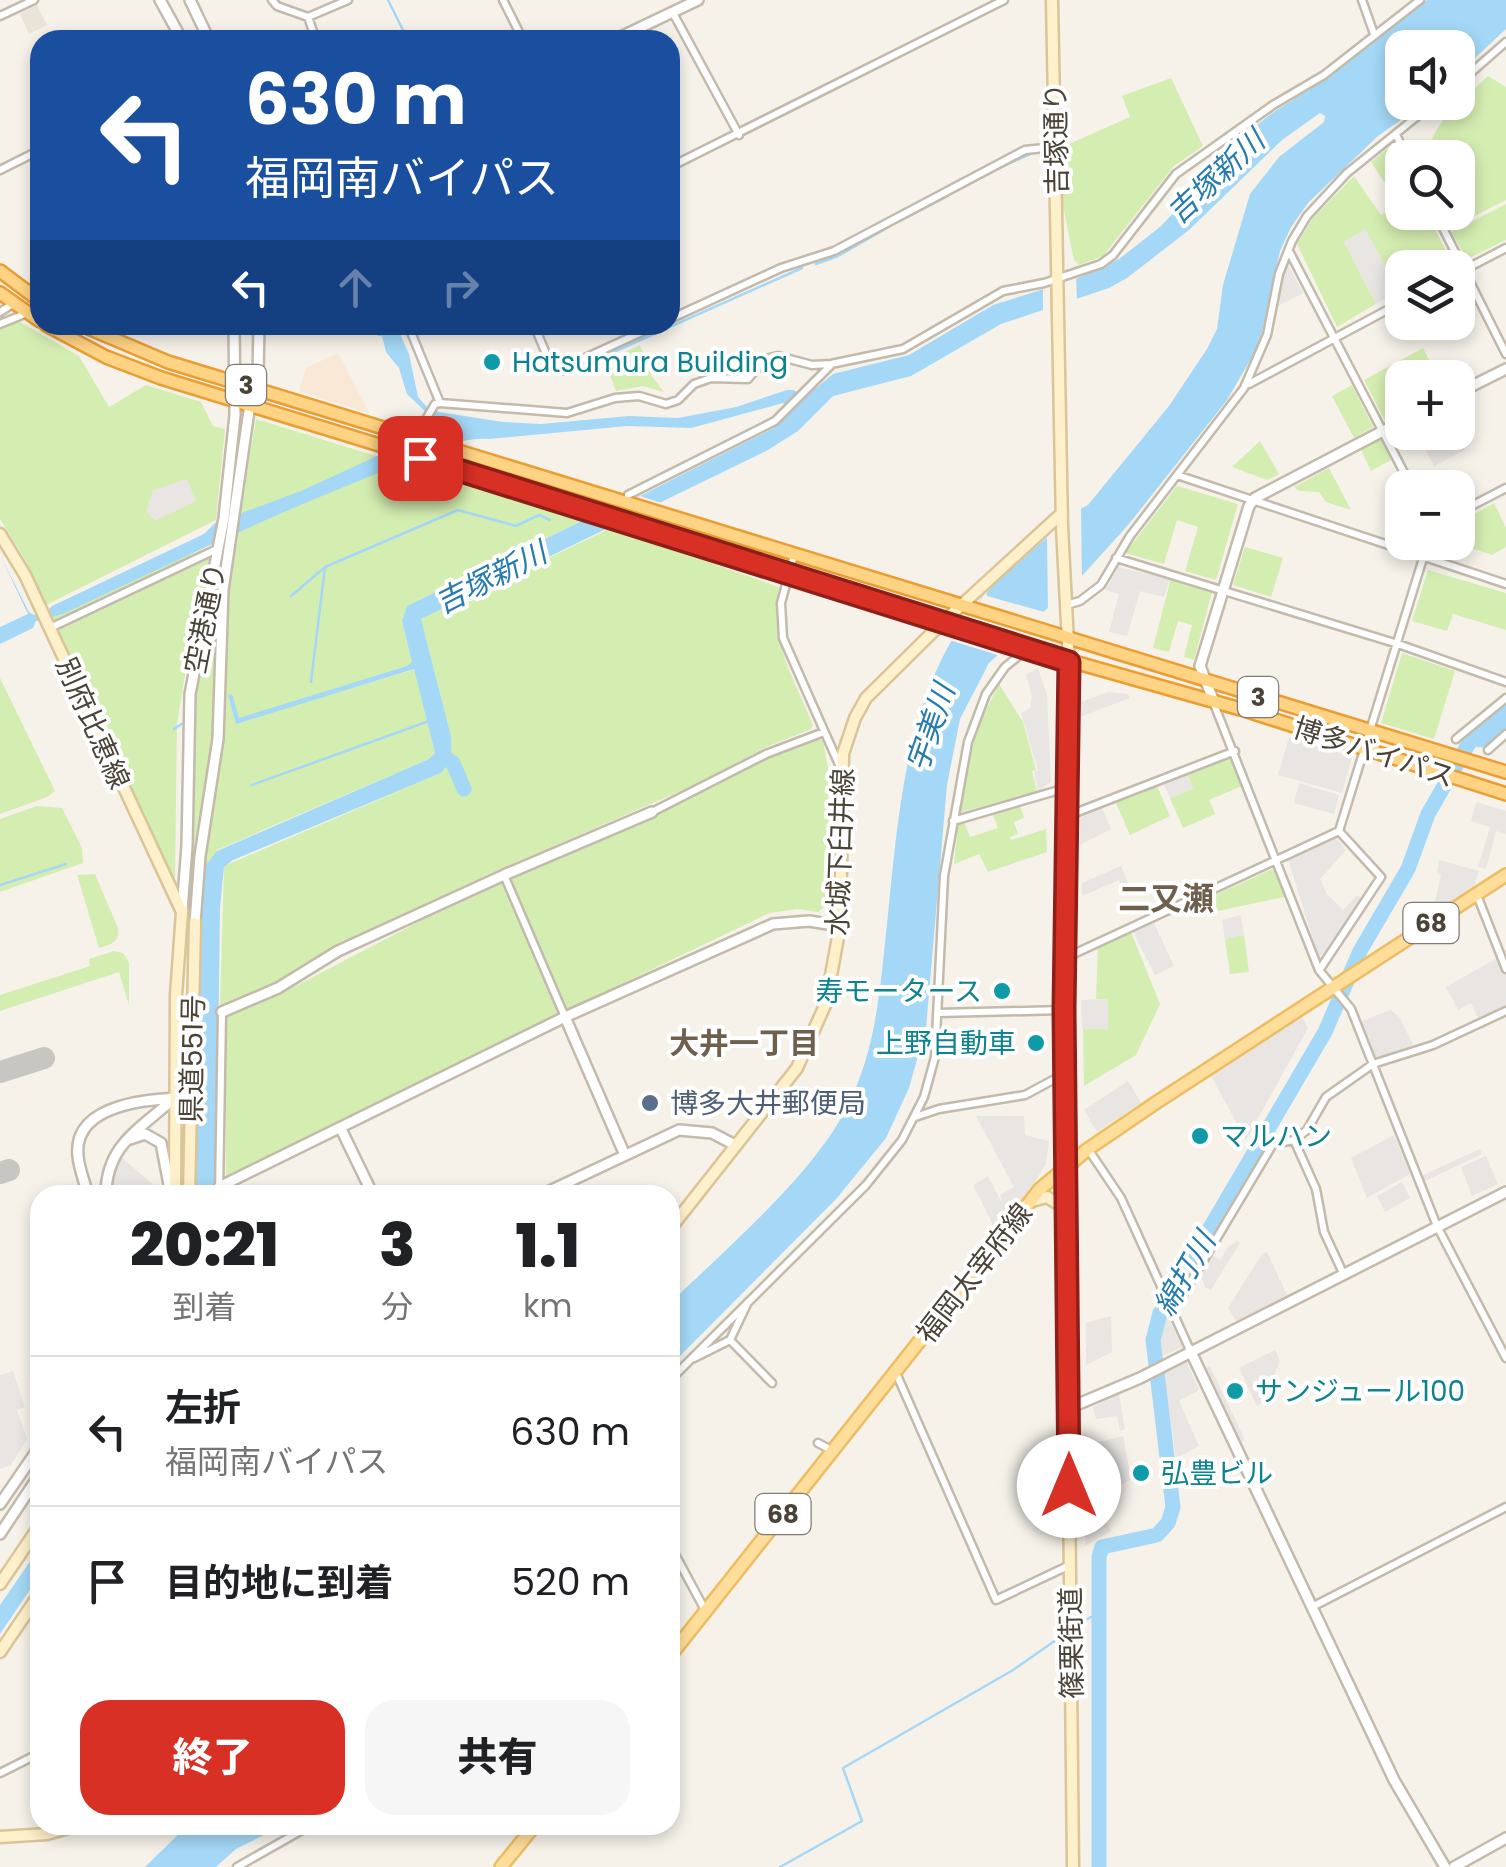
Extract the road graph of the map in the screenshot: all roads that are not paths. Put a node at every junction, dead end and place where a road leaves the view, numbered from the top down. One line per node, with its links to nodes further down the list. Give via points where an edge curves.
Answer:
1 (34, 0): 13 (street)
2 (160, 0): 15 (street)
3 (190, 0): 16 (street)
4 (272, 0): 14 (street)
5 (348, 0): 14 (street)
6 (503, 0): 18 (street)
7 (698, 0): 12 (street)
8 (1004, 0): 24 (street)
9 (1052, 0): 27 (main road, 吉塚通り)
10 (1362, 0): 20 (street)
11 (1420, 0): 20 (street)
12 (677, 6): 19 (street); 24 (street)
13 (0, 16)
14 (308, 17): 17 (street)
15 (176, 30)
16 (204, 30)
17 (313, 30)
18 (518, 30)
19 (633, 30)
20 (1374, 34): 35 (street, via 1176,174 1112,255)
21 (1506, 42): 22 (street)
22 (1475, 69)
23 (1414, 120): 25 (street)
24 (739, 135): 29 (street)
25 (1396, 135): 26 (street); 32 (street, via 1307,216)
26 (1399, 140)
27 (1056, 146): 35 (main road, 吉塚通り); 43 (street, via 1024,150 834,251)
28 (30, 155): 30 (street)
29 (680, 162)
30 (0, 170)
31 (1506, 248): 33 (street)
32 (1289, 252): 52 (street); 59 (street)
33 (1475, 264)
34 (0, 271): 36 (highway)
35 (1059, 278): 54 (street, via 1003,291 903,348); 71 (main road, 吉塚通り)
36 (30, 290)
37 (0, 293): 39 (highway)
38 (1475, 297): 53 (street)
39 (14, 303): 41 (street); 42 (highway)
40 (1385, 311): 52 (street)
41 (0, 312)
42 (28, 312): 44 (street)
43 (680, 314)
44 (0, 324)
45 (66, 335): 60 (highway, 3, via 126,366)
46 (103, 335): 56 (highway, 3)
47 (234, 335): 56 (street, 空港通り)
48 (260, 335): 58 (street)
49 (412, 335): 61 (street)
50 (538, 335): 51 (street, via 552,368 561,369)
51 (636, 335)
52 (1335, 338): 59 (street); 63 (street)
53 (1506, 354)
54 (832, 364): 61 (street, via 765,359 748,379 711,378 666,404 615,398 567,413); 68 (street, via 774,420)
55 (1506, 369): 57 (street)
56 (235, 381): 58 (highway, 3); 60 (street, 空港通り)
57 (1475, 385)
58 (254, 388): 62 (street); 64 (highway, 3)
59 (1244, 388): 66 (street)
60 (235, 400): 62 (highway, 3); 72 (street, 空港通り)
61 (440, 403): 64 (street)
62 (250, 404): 72 (street); 80 (highway, 3)
63 (1384, 431): 65 (street); 69 (street)
64 (415, 438): 76 (highway, 3)
65 (1403, 470)
66 (1177, 475): 69 (street); 77 (street)
67 (1506, 488): 70 (street)
68 (628, 495)
69 (1252, 502): 74 (street); 82 (street)
70 (1475, 504)
71 (1062, 513): 83 (main road); 84 (main road, 水城下臼井線)
72 (229, 515): 75 (street, 空港通り)
73 (0, 534): 85 (main road, 別府比恵線)
74 (1385, 545)
75 (224, 548): 85 (street); 114 (street, 空港通り, via 190,694); 115 (street, via 218,738)
76 (794, 555): 80 (street); 84 (highway, 3)
77 (1116, 558): 82 (street); 83 (street, via 1100,585)
78 (1423, 560): 88 (street)
79 (1430, 560): 81 (street)
80 (788, 574): 86 (highway, 3); 95 (street, via 783,638)
81 (1506, 584)
82 (1223, 590): 88 (street); 91 (street, via 1200,666)
83 (1066, 604): 87 (main road)
84 (966, 608): 86 (main road, 水城下臼井線); 87 (highway, 3)
85 (46, 620): 114 (main road, 別府比恵線)
86 (942, 622): 89 (highway, 3); 102 (main road, 水城下臼井線, via 866,698 849,732)
87 (1068, 638): 90 (main road, 篠栗街道); 91 (highway, 博多バイパス / 3)
88 (1398, 644): 92 (street); 96 (street)
89 (1020, 647): 90 (highway, 3); 108 (street, via 986,694 968,742)
90 (1069, 662): 94 (highway, 博多バイパス / 3); 104 (main road, 篠栗街道)
91 (1204, 680): 94 (street); 96 (highway, 博多バイパス / 3)
92 (1506, 682)
93 (1506, 698): 98 (street)
94 (1214, 703): 99 (highway, 博多バイパス / 3); 101 (street)
95 (824, 732): 102 (street); 106 (street)
96 (1372, 732): 99 (street); 103 (highway, 博多バイパス / 3)
97 (1506, 734): 100 (street)
98 (1456, 739)
99 (1367, 749): 105 (highway, 博多バイパス / 3); 109 (street)
100 (1488, 750)
101 (1235, 751): 107 (street); 110 (street)
102 (842, 770): 116 (main road, 水城下臼井線)
103 (1506, 772)
104 (1066, 788): 107 (main road, 篠栗街道); 108 (street)
105 (1506, 794)
106 (652, 812): 111 (street)
107 (1067, 816): 117 (main road, 篠栗街道)
108 (953, 820): 124 (street)
109 (1339, 831): 110 (street); 119 (street, via 1381,876)
110 (1278, 859): 117 (street); 119 (street)
111 (504, 875): 123 (street); 125 (street)
112 (1506, 875): 113 (main road, 福岡太宰府線 / 68)
113 (1476, 894): 118 (street); 120 (main road, 福岡太宰府線 / 68)
114 (182, 912): 128 (main road)
115 (196, 924): 129 (main road, 県道551号)
116 (840, 926): 125 (street, via 772,924); 133 (main road, 水城下臼井線, via 815,1032 797,1068)
117 (1064, 958): 121 (main road, 篠栗街道)
118 (1506, 969)
119 (1320, 970): 120 (street)
120 (1331, 984): 126 (street, via 1351,1008); 135 (main road, 福岡太宰府線 / 68)
121 (1064, 1010): 124 (street); 127 (main road, 篠栗街道)
122 (1506, 1011): 126 (street)
123 (222, 1012): 143 (street)
124 (938, 1013): 130 (street, via 936,1057)
125 (565, 1017): 131 (street); 136 (street)
126 (1373, 1064): 132 (street, via 1326,1097); 151 (street)
127 (1065, 1073): 130 (street, via 1026,1095); 137 (main road, 篠栗街道)
128 (174, 1098): 129 (street); 134 (street); 138 (street, via 149,1099 91,1120 77,1154); 141 (main road)
129 (192, 1098): 142 (main road, 県道551号)
130 (913, 1118): 153 (street, via 866,1185)
131 (341, 1129): 144 (street); 145 (street)
132 (1294, 1140): 152 (street); 154 (street, via 1273,1144)
133 (735, 1145): 136 (street, via 712,1133 679,1130); 150 (main road, 水城下臼井線)
134 (119, 1146): 139 (street); 140 (street, via 144,1134 161,1142)
135 (1088, 1149): 137 (main road, 福岡太宰府線 / 68); 154 (street, via 1122,1198)
136 (624, 1153): 146 (street)
137 (1066, 1167): 148 (main road, 福岡太宰府線 / 68); 149 (main road, 篠栗街道)
138 (85, 1185)
139 (108, 1185)
140 (171, 1185)
141 (173, 1185)
142 (189, 1185)
143 (219, 1185)
144 (231, 1185)
145 (368, 1185)
146 (561, 1185)
147 (1506, 1192): 151 (street)
148 (1029, 1202): 149 (main road, via 1047,1197); 160 (main road, 福岡太宰府線 / 68)
149 (1066, 1209): 162 (main road, 篠栗街道)
150 (680, 1216)
151 (1438, 1226): 152 (street); 157 (street)
152 (1343, 1273): 156 (street)
153 (748, 1299): 155 (street); 158 (street)
154 (1170, 1309): 156 (street)
155 (730, 1340): 158 (street); 161 (street)
156 (1190, 1350): 162 (street); 175 (street)
157 (1506, 1358)
158 (688, 1361): 159 (street)
159 (680, 1369)
160 (896, 1374): 164 (main road, 福岡太宰府線 / 68); 172 (street, via 996,1600)
161 (772, 1383)
162 (1069, 1408): 172 (main road, 篠栗街道)
163 (818, 1443): 164 (street)
164 (833, 1452): 176 (main road, 福岡太宰府線 / 68)
165 (30, 1460): 167 (street)
166 (30, 1489): 169 (street)
167 (0, 1504)
168 (1506, 1508): 175 (street)
169 (0, 1534)
170 (30, 1540): 173 (main road)
171 (680, 1563): 176 (street)
172 (1070, 1565): 188 (main road, 篠栗街道)
173 (0, 1584)
174 (30, 1608): 178 (main road)
175 (1311, 1608): 189 (street, via 1394,1780)
176 (706, 1611): 177 (main road, 福岡太宰府線 / 68)
177 (680, 1644)
178 (0, 1652)
179 (30, 1758): 180 (street)
180 (0, 1774)
181 (30, 1835): 184 (main road)
182 (293, 1835): 187 (street)
183 (527, 1835): 186 (main road)
184 (0, 1836)
185 (1506, 1838): 190 (street)
186 (503, 1866)
187 (237, 1867)
188 (1073, 1867)
189 (1445, 1867)
190 (1454, 1867)

